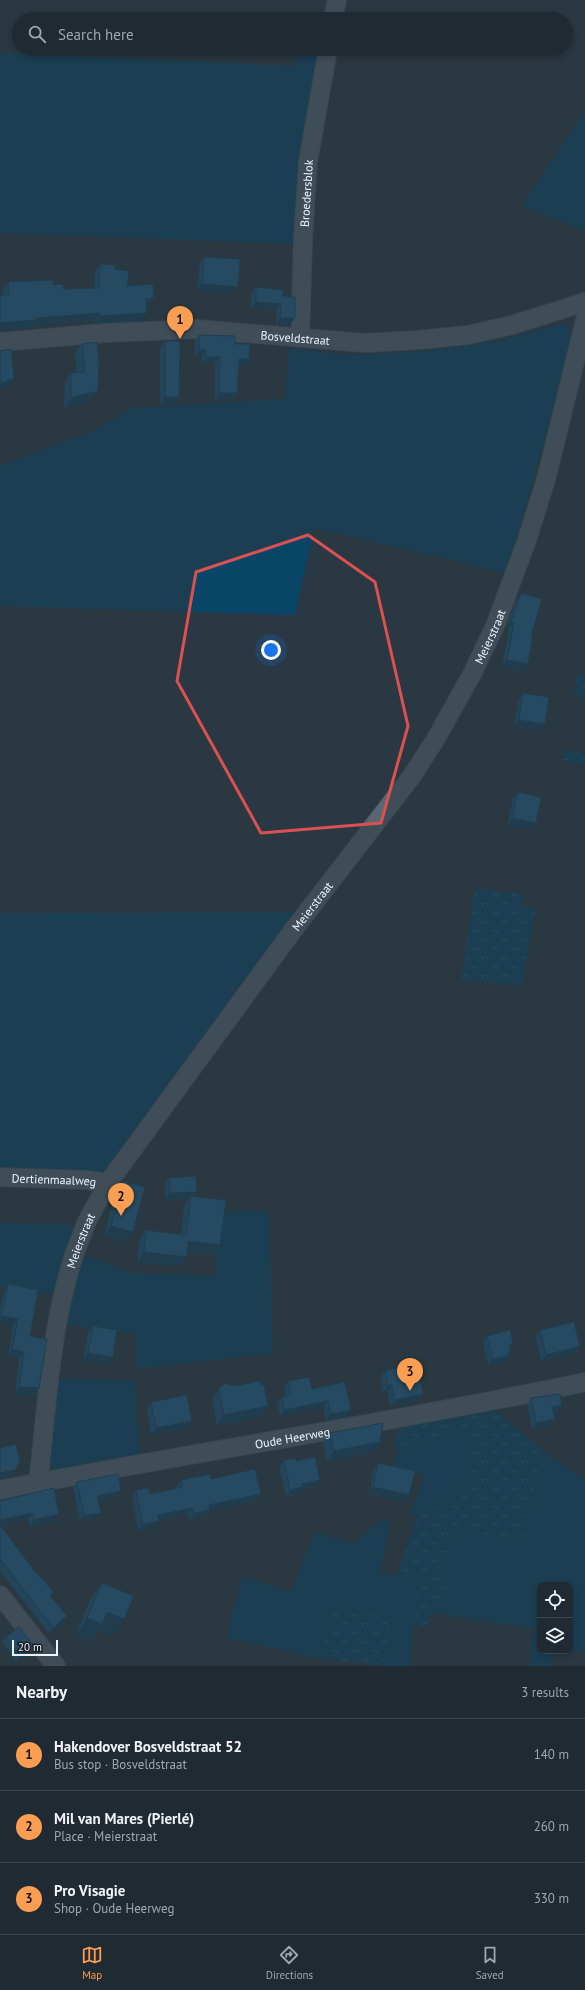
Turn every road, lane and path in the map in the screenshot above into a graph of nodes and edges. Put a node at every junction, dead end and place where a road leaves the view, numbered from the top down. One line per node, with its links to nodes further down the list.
1 (337, 0): 2 (street)
2 (334, 12)
3 (327, 56): 6 (street, Broedersblok)
4 (585, 302): 6 (street, Bosveldstraat)
5 (585, 320): 9 (street, Meierstraat)
6 (300, 338): 7 (street, Bosveldstraat)
7 (0, 342)
8 (0, 1177): 9 (street, Dertienmaalweg)
9 (108, 1183): 11 (street, Meierstraat)
10 (585, 1382): 11 (street, Oude Heerweg)
11 (38, 1483): 12 (street, Oude Heerweg)
12 (0, 1490)
13 (0, 1595): 14 (street)
14 (56, 1666)

